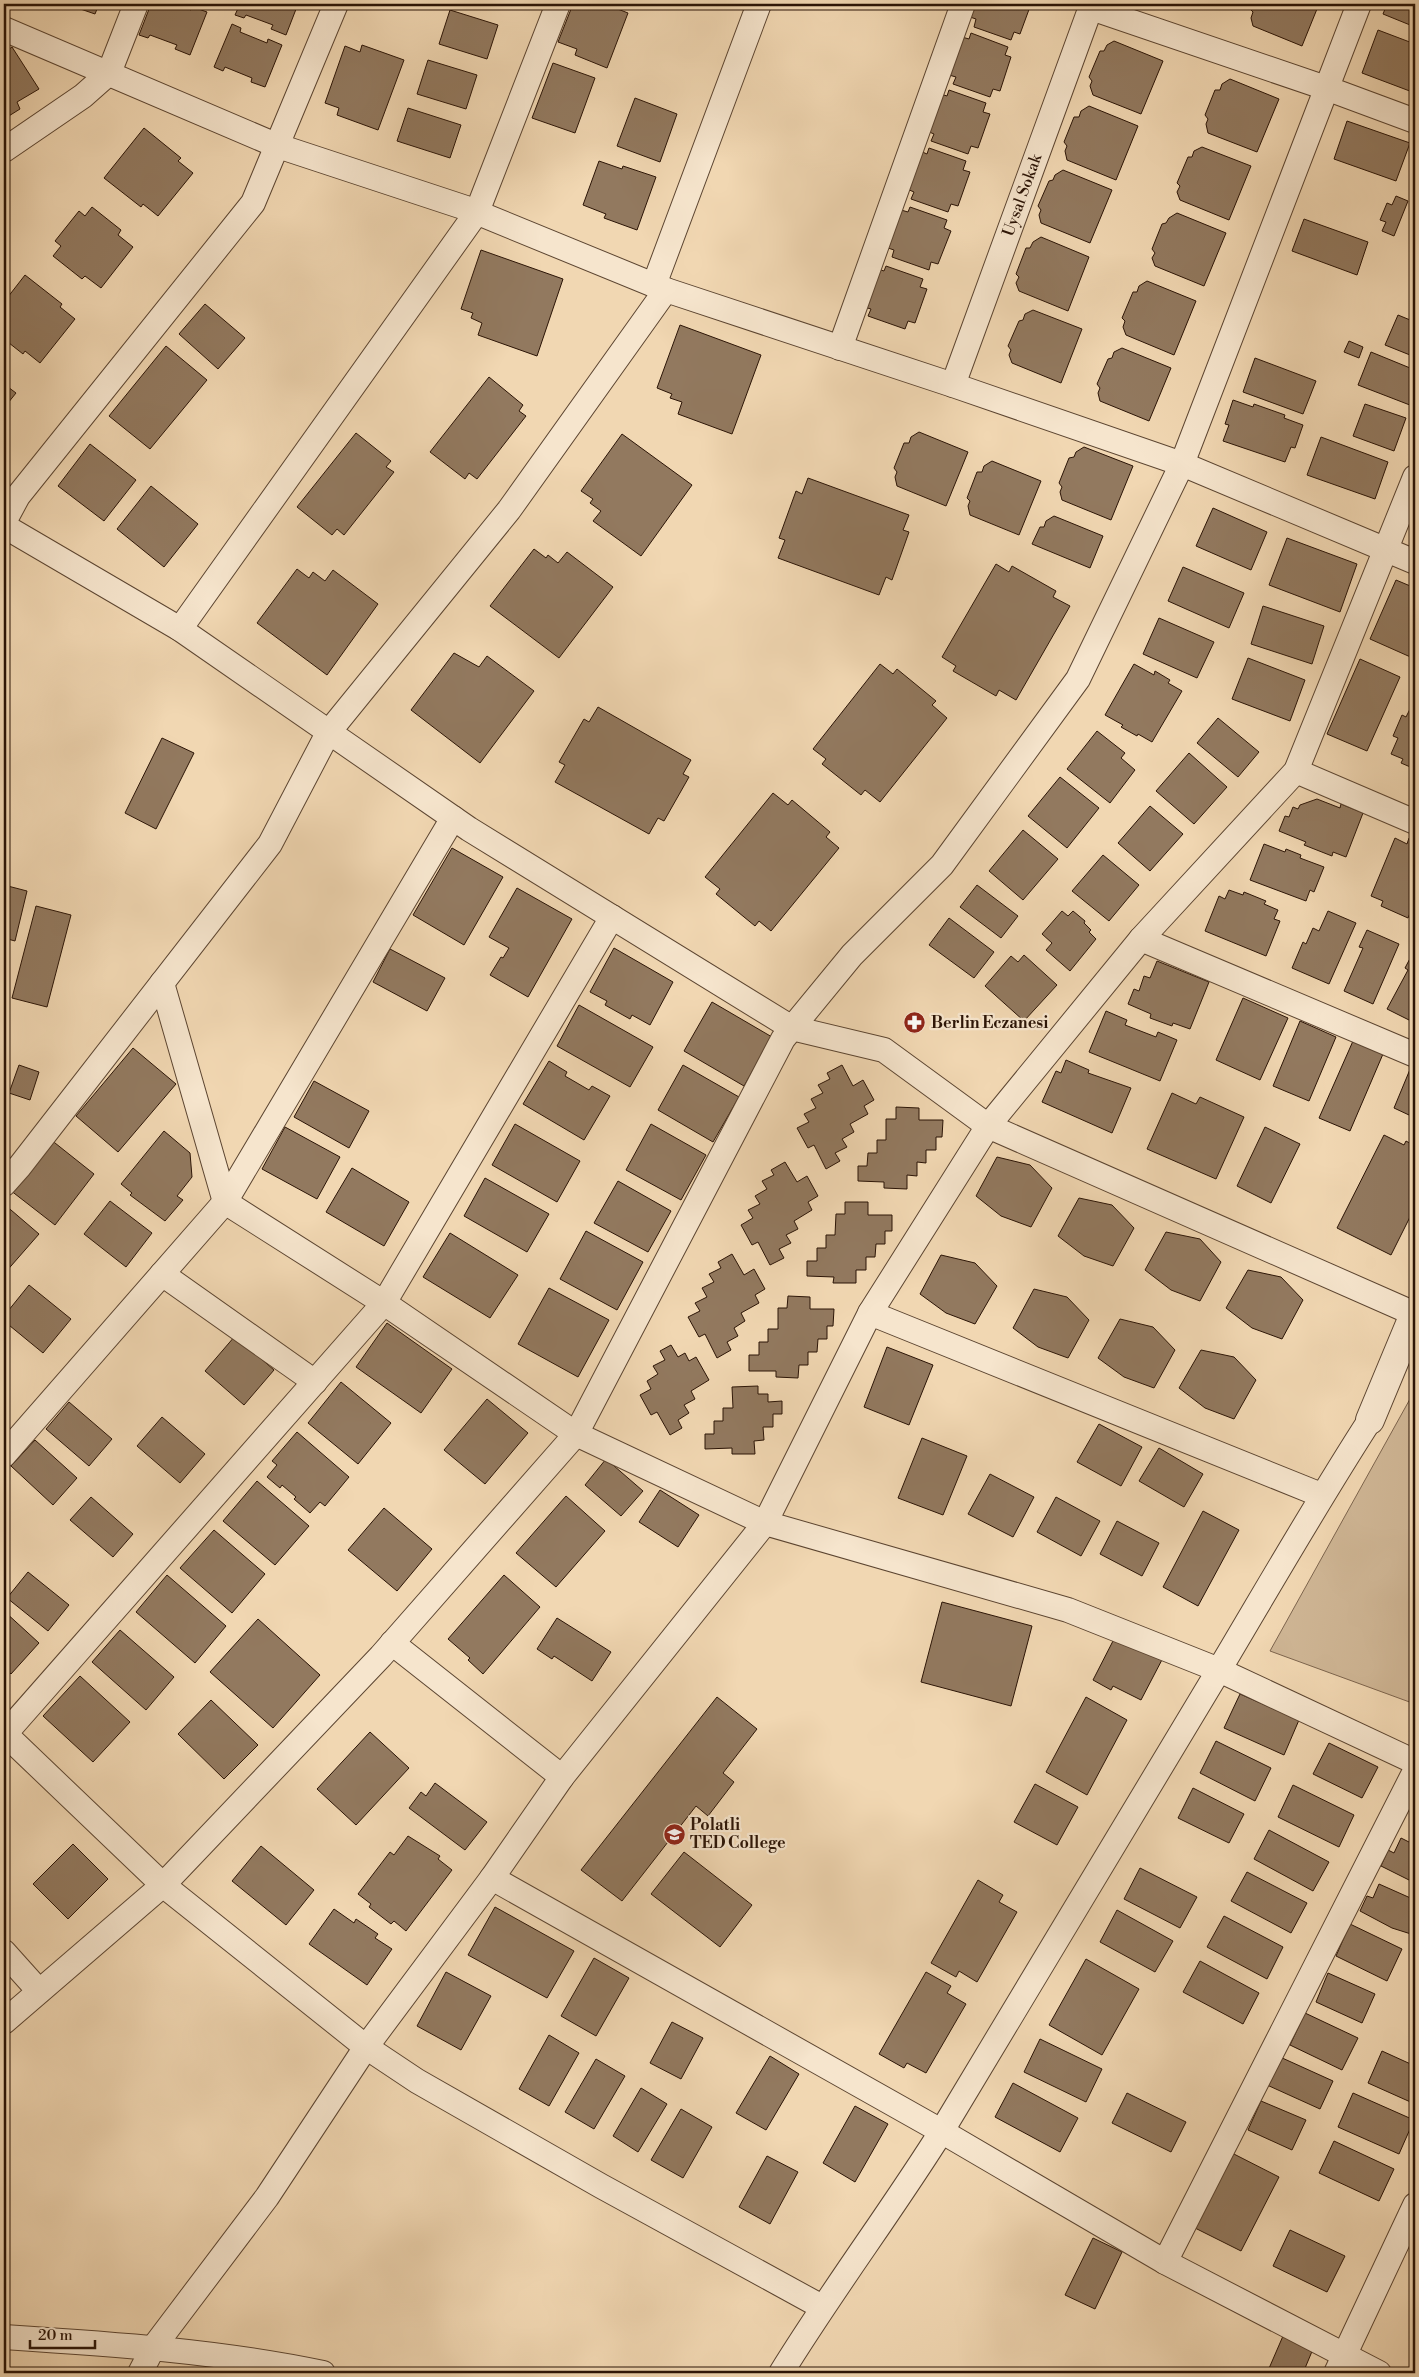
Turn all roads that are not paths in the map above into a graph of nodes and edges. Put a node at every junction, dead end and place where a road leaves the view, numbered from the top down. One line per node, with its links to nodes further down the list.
1 (136, 4): 9 (street)
2 (336, 4): 12 (street)
3 (558, 4): 14 (street)
4 (759, 4): 15 (street)
5 (963, 4): 16 (street)
6 (1359, 4): 10 (street)
7 (1091, 6): 10 (street); 17 (street, Uysal Sokak)
8 (4, 29): 9 (street)
9 (109, 73): 12 (street); 13 (street)
10 (1326, 88): 11 (street); 18 (street)
11 (1415, 121)
12 (278, 146): 14 (street); 20 (street)
13 (4, 150)
14 (477, 212): 15 (street); 24 (street)
15 (660, 287): 16 (street); 25 (street)
16 (840, 348): 17 (street)
17 (953, 385): 18 (street)
18 (1182, 464): 22 (street); 32 (street)
19 (1415, 477): 22 (street)
20 (4, 522)
21 (4, 526): 24 (street)
22 (1386, 549): 23 (street); 26 (street)
23 (1415, 562)
24 (180, 629): 25 (street)
25 (328, 733): 27 (street); 31 (street)
26 (1296, 771): 28 (street); 30 (street)
27 (453, 818): 29 (street); 36 (street)
28 (1415, 822)
29 (612, 917): 32 (street); 38 (street)
30 (1141, 939): 33 (street); 34 (street)
31 (162, 983): 35 (street); 36 (street)
32 (792, 1028): 34 (street); 44 (street)
33 (1415, 1056)
34 (988, 1126): 39 (street); 40 (street)
35 (4, 1184)
36 (224, 1202): 37 (street); 38 (street)
37 (162, 1274): 42 (street); 45 (street)
38 (384, 1303): 42 (street); 44 (street)
39 (1415, 1313): 43 (street)
40 (870, 1314): 46 (street); 47 (street)
41 (1415, 1360): 43 (street)
42 (315, 1382): 50 (street)
43 (1370, 1420): 46 (street)
44 (576, 1434): 47 (street); 48 (street)
45 (4, 1456)
46 (1321, 1495): 49 (street)
47 (765, 1523): 49 (street); 53 (street)
48 (392, 1643): 53 (street); 55 (street)
49 (1219, 1670): 51 (street); 60 (street)
50 (4, 1734): 55 (street)
51 (1415, 1762)
52 (1415, 1770): 62 (street)
53 (562, 1777): 54 (street)
54 (492, 1878): 59 (street); 60 (street)
55 (163, 1885): 57 (street); 59 (street)
56 (4, 1952): 57 (street)
57 (39, 1991): 58 (street)
58 (4, 2022)
59 (366, 2047): 63 (street); 65 (street)
60 (941, 2131): 62 (street); 63 (street)
61 (1415, 2205): 66 (street)
62 (1165, 2262): 66 (street)
63 (822, 2307): 69 (street)
64 (4, 2337): 65 (street)
65 (153, 2348): 67 (street); 68 (street)
66 (1340, 2364): 70 (street)
67 (140, 2373)
68 (323, 2373)
69 (781, 2373)
70 (1379, 2373)

